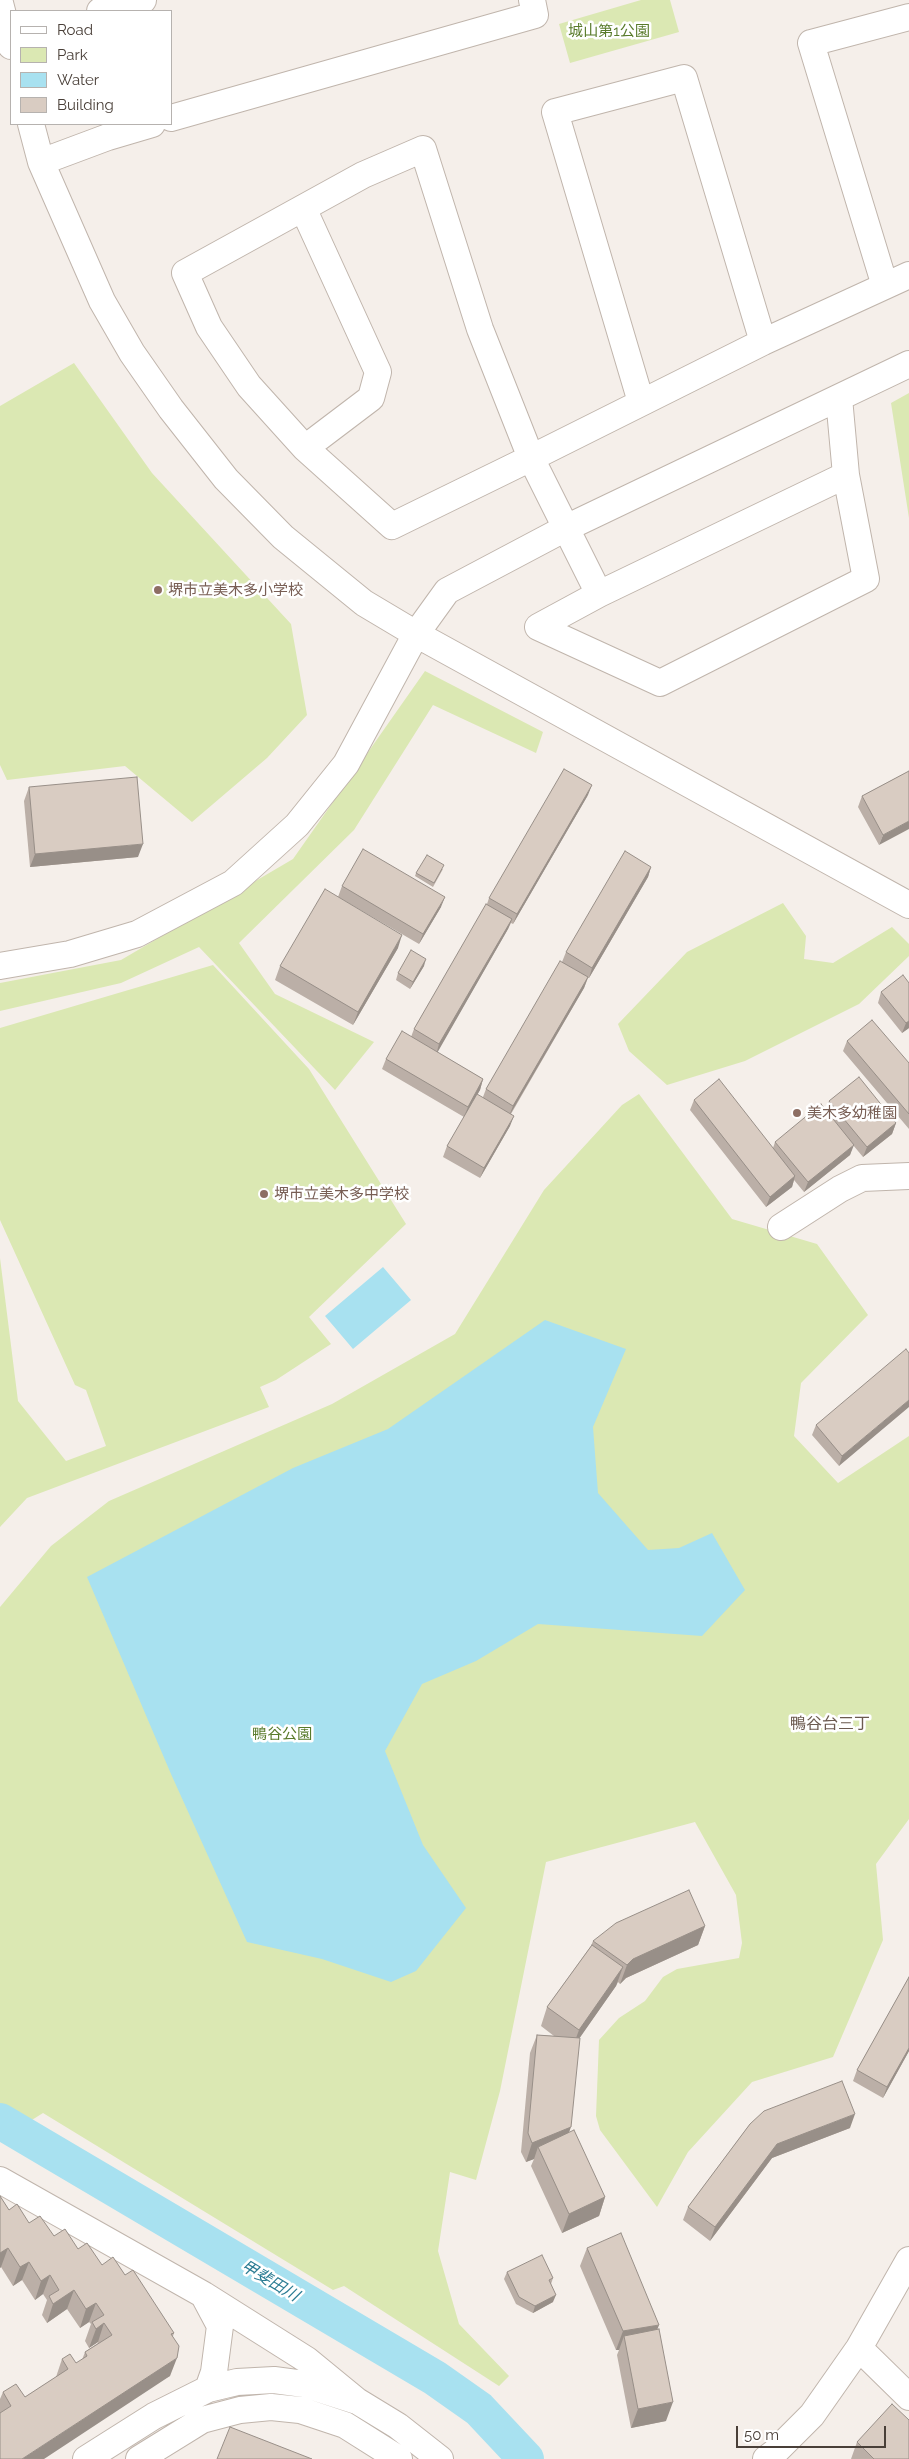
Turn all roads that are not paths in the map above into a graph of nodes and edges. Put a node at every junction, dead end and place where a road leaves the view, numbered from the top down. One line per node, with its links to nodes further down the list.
1 (143, 0): 4 (street)
2 (532, 0): 7 (street)
3 (0, 3): 6 (street)
4 (104, 10)
5 (909, 17): 14 (street)
6 (10, 42)
7 (172, 118)
8 (32, 125): 11 (street)
9 (144, 125): 10 (street)
10 (106, 130): 11 (street)
11 (41, 162): 24 (street)
12 (303, 208): 19 (street); 19 (street); 20 (street)
13 (909, 275): 14 (street)
14 (885, 286): 15 (street)
15 (764, 342): 18 (street); 18 (street)
16 (909, 364): 17 (street)
17 (839, 398): 21 (street); 22 (street)
18 (641, 402): 20 (street)
19 (305, 448): 20 (street)
20 (531, 458): 22 (street)
21 (846, 475): 23 (street); 23 (street)
22 (566, 528): 23 (street); 24 (street)
23 (599, 594)
24 (416, 634): 25 (street); 26 (street)
25 (909, 904)
26 (0, 966)
27 (909, 1176): 28 (street)
28 (781, 1227)
29 (0, 2180): 31 (street)
30 (909, 2260): 32 (street)
31 (204, 2296): 33 (street); 35 (street)
32 (859, 2348): 34 (street); 40 (street)
33 (208, 2389): 35 (street); 36 (street)
34 (909, 2397)
35 (357, 2401): 39 (street)
36 (86, 2459)
37 (139, 2459): 38 (street)
38 (398, 2459)
39 (440, 2459)
40 (766, 2459)

